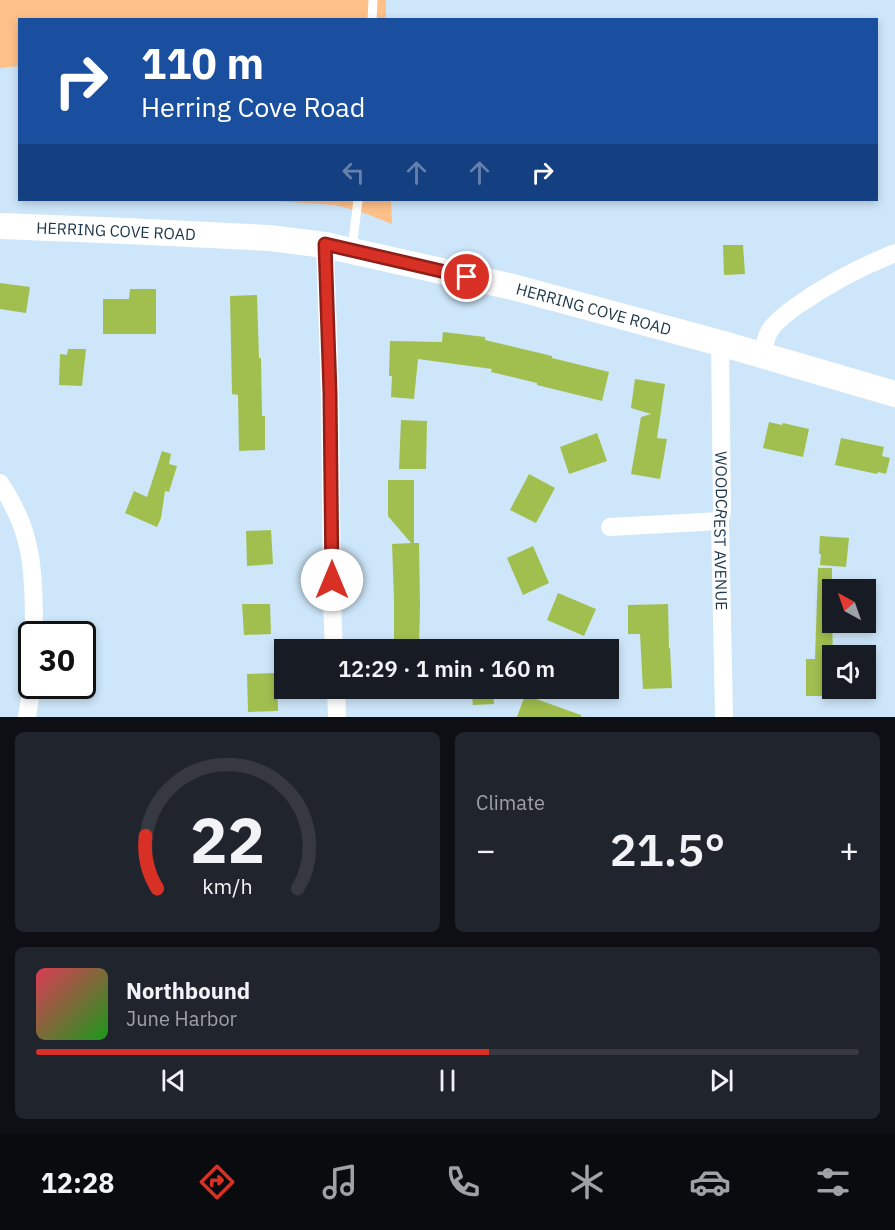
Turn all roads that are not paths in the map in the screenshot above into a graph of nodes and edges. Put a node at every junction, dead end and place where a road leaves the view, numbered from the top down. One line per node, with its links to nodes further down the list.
1 (373, 0): 2 (lane)
2 (372, 18)
3 (358, 201): 6 (lane)
4 (0, 226): 5 (main road, HERRING COVE ROAD)
5 (325, 244): 6 (main road, HERRING COVE ROAD); 15 (street)
6 (352, 250): 8 (main road, HERRING COVE ROAD)
7 (895, 253): 9 (street)
8 (720, 343): 9 (main road, HERRING COVE ROAD); 12 (street, WOODCREST AVENUE)
9 (763, 357): 10 (main road, HERRING COVE ROAD)
10 (895, 394)
11 (0, 483): 14 (street)
12 (720, 521): 13 (street); 20 (street, WOODCREST AVENUE)
13 (610, 527)
14 (34, 621)
15 (334, 639)
16 (30, 699): 18 (street)
17 (336, 699): 19 (street)
18 (27, 717)
19 (337, 717)
20 (724, 717)

